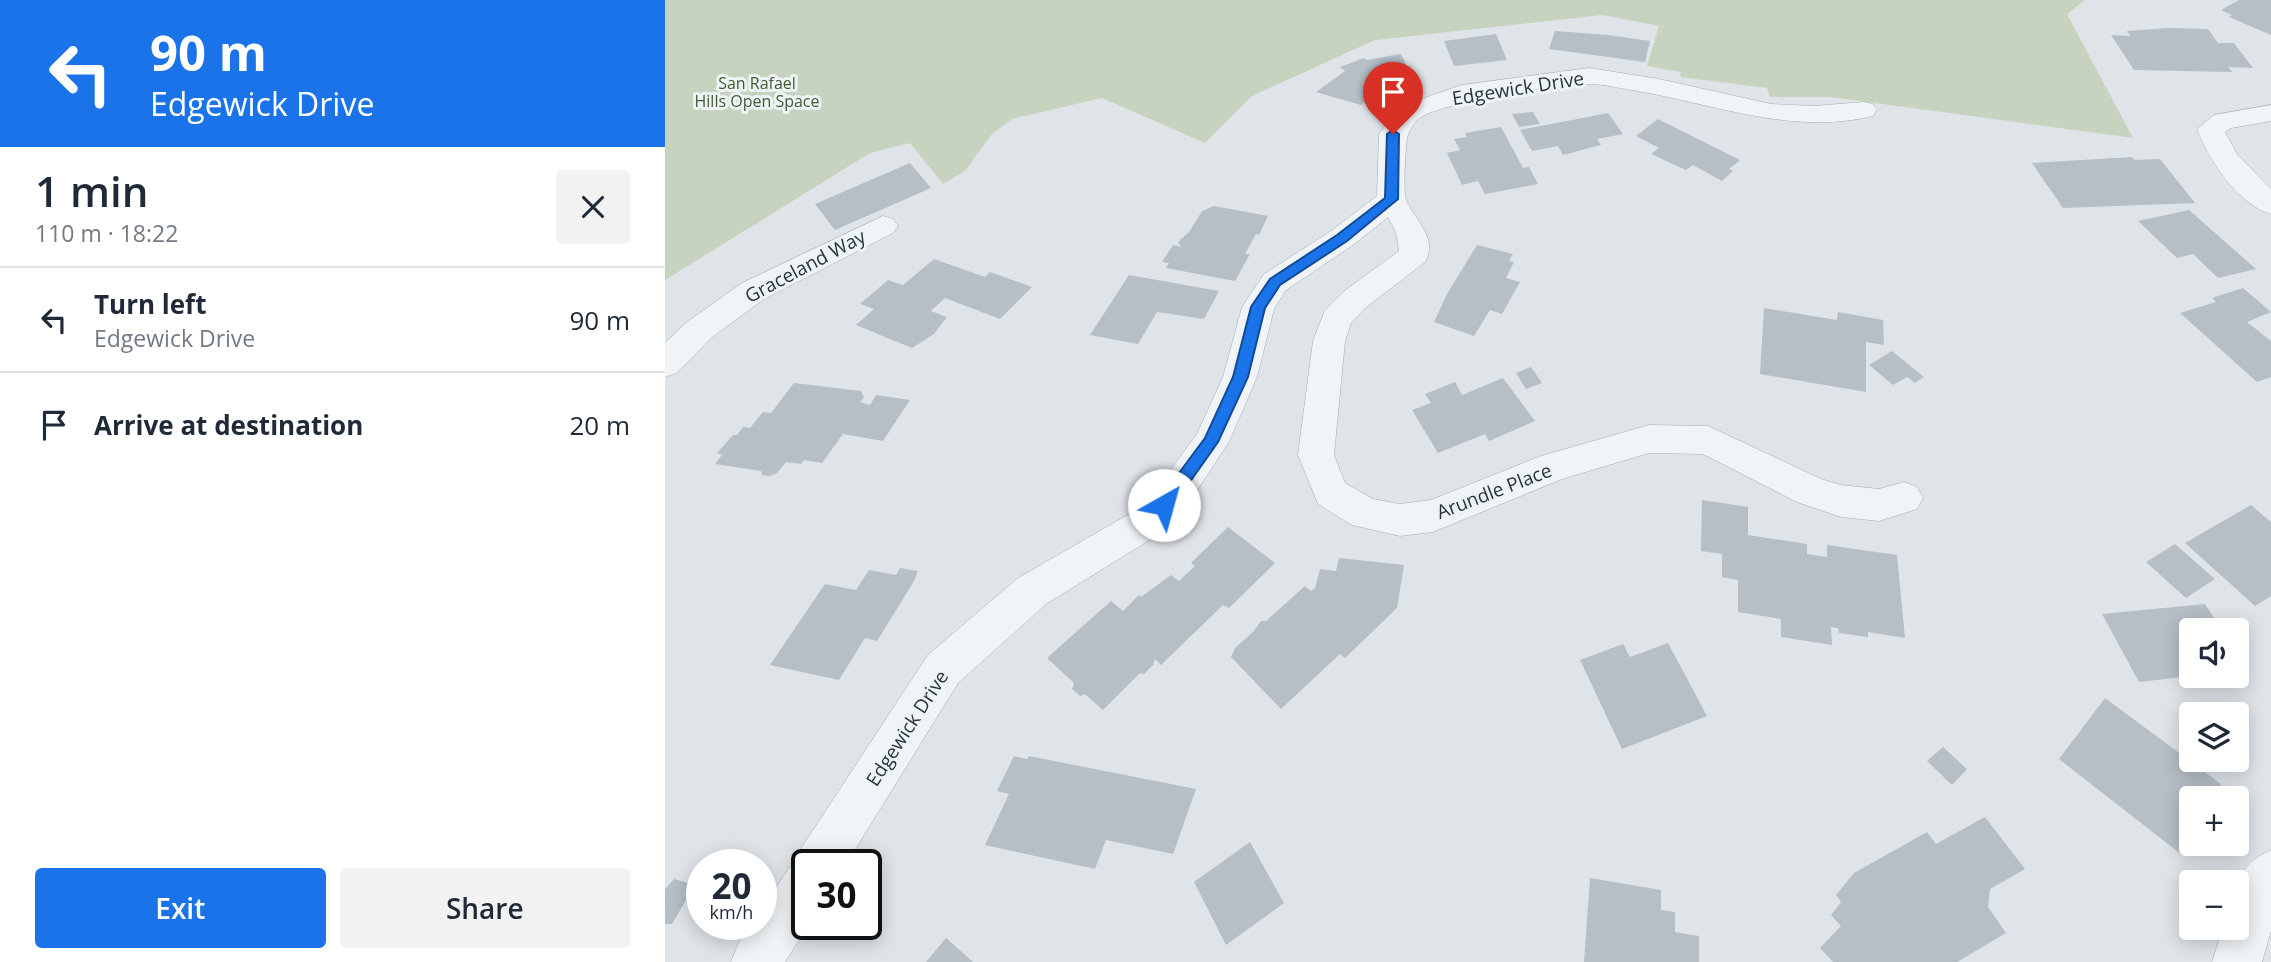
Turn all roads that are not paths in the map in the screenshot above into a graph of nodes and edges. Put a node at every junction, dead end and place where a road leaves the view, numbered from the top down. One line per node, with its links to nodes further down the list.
1 (1864, 110): 3 (street, Edgewick Drive)
2 (2271, 113): 4 (street)
3 (1391, 199): 7 (street, Arundle Place); 8 (street, Edgewick Drive)
4 (2271, 204)
5 (883, 226): 6 (street, Graceland Way)
6 (665, 364)
7 (1904, 498)
8 (829, 849)
9 (2271, 874): 12 (street)
10 (791, 908): 11 (street)
11 (756, 962)
12 (2237, 962)

